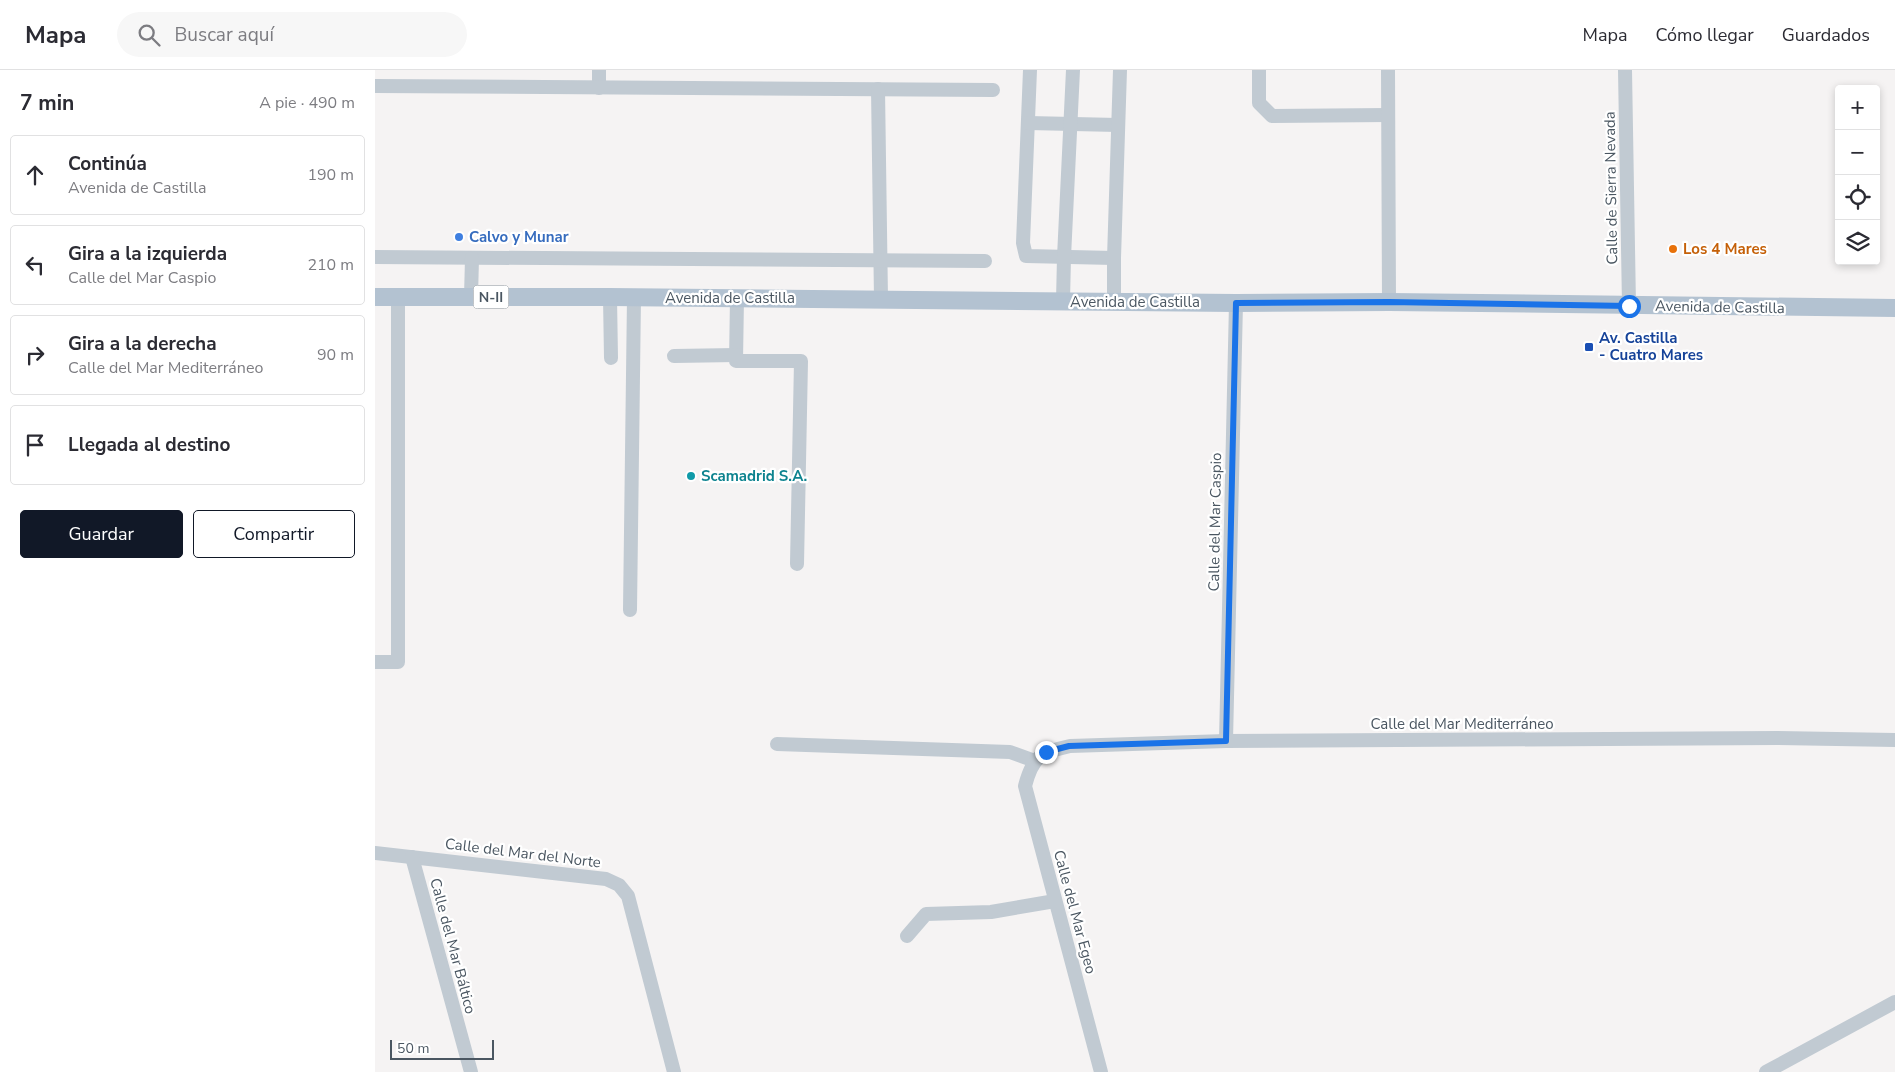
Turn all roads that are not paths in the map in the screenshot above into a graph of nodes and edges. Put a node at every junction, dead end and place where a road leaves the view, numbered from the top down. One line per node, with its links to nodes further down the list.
1 (599, 70): 9 (street)
2 (1030, 70): 13 (street)
3 (1073, 70): 14 (street)
4 (1120, 70): 15 (street)
5 (1259, 70): 12 (street)
6 (1388, 70): 12 (street)
7 (1625, 70): 33 (street, Calle de Sierra Nevada)
8 (375, 86): 9 (street)
9 (599, 88): 10 (street)
10 (878, 89): 11 (street); 20 (street)
11 (993, 90)
12 (1388, 115): 31 (street)
13 (1028, 122): 14 (street); 16 (street)
14 (1071, 124): 15 (street); 16 (street)
15 (1118, 124): 19 (street)
16 (1064, 257): 19 (street); 29 (street)
17 (375, 258): 18 (street)
18 (472, 258): 20 (street); 24 (street)
19 (1113, 258): 30 (street)
20 (882, 260): 21 (street); 28 (street)
21 (985, 261)
22 (375, 297): 23 (main road, Avenida de Castilla / N-II)
23 (398, 297): 24 (main road, Avenida de Castilla / N-II); 40 (street)
24 (471, 297): 25 (main road, Avenida de Castilla / N-II)
25 (610, 297): 26 (main road, Avenida de Castilla / N-II); 37 (street)
26 (634, 297): 27 (main road, Avenida de Castilla / N-II); 39 (street)
27 (737, 298): 28 (main road, Avenida de Castilla / N-II); 35 (street)
28 (881, 299): 29 (main road, Avenida de Castilla / N-II)
29 (1063, 301): 30 (main road, Avenida de Castilla / N-II)
30 (1114, 301): 32 (main road, Avenida de Castilla / N-II)
31 (1389, 302): 32 (main road, Avenida de Castilla / N-II); 33 (main road, Avenida de Castilla / N-II)
32 (1236, 303): 42 (street, Calle del Mar Caspio)
33 (1629, 306): 34 (main road, Avenida de Castilla / N-II)
34 (1895, 308)
35 (736, 355): 36 (street); 38 (street)
36 (674, 356)
37 (611, 358)
38 (797, 564)
39 (630, 610)
40 (375, 662)
41 (1895, 740): 42 (street, Calle del Mar Mediterráneo)
42 (1226, 741): 44 (street, Calle del Mar Mediterráneo)
43 (777, 744): 44 (street)
44 (1035, 761): 47 (street, Calle del Mar Egeo)
45 (375, 852): 46 (street, Calle del Mar del Norte)
46 (412, 857): 50 (street, Calle del Mar Báltico); 51 (street, Calle del Mar del Norte)
47 (1055, 901): 48 (street); 52 (street, Calle del Mar Egeo)
48 (907, 936)
49 (1895, 1002): 53 (street)
50 (471, 1072)
51 (674, 1072)
52 (1101, 1072)
53 (1766, 1072)

